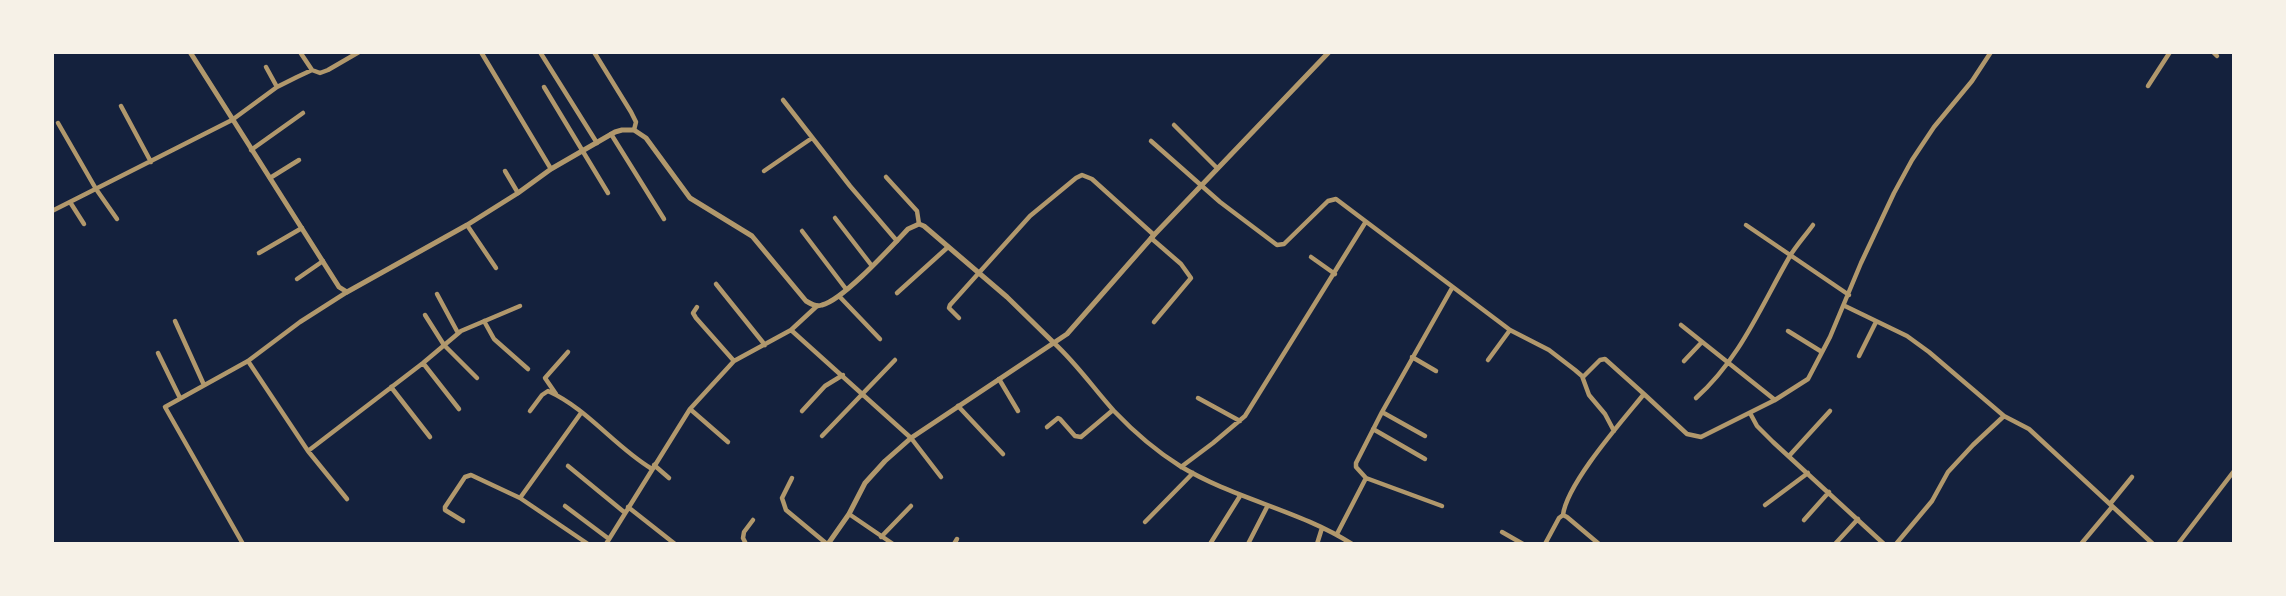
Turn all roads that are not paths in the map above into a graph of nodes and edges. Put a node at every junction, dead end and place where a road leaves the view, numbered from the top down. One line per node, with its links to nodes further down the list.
1 (190, 52): 18 (street)
2 (300, 52): 11 (street)
3 (359, 52): 11 (street)
4 (481, 52): 31 (street)
5 (540, 52): 25 (street)
6 (594, 52): 21 (street)
7 (1329, 52): 30 (street)
8 (1991, 52): 71 (street)
9 (2170, 52): 12 (street)
10 (266, 67): 13 (street)
11 (312, 70): 13 (street)
12 (2148, 86)
13 (277, 87): 18 (street)
14 (544, 87): 27 (street)
15 (783, 100): 23 (street)
16 (121, 106): 29 (street)
17 (303, 113): 26 (street)
18 (232, 120): 26 (street); 29 (street)
19 (58, 123): 37 (street)
20 (1174, 125): 30 (street)
21 (634, 130): 22 (street); 74 (street)
22 (611, 134): 25 (street); 44 (street)
23 (812, 138): 33 (street); 54 (street)
24 (1151, 141): 36 (street)
25 (597, 143): 27 (street)
26 (251, 150): 35 (street)
27 (582, 151): 31 (street); 38 (street)
28 (299, 160): 35 (street)
29 (151, 162): 37 (street)
30 (1217, 168): 36 (street)
31 (551, 169): 39 (street)
32 (505, 171): 39 (street)
33 (764, 171)
34 (886, 177): 47 (street)
35 (269, 179): 51 (street)
36 (1201, 186): 45 (street); 53 (street)
37 (96, 189): 40 (street); 43 (street)
38 (608, 192)
39 (518, 194): 48 (street)
40 (70, 202): 41 (street); 46 (street)
41 (52, 211)
42 (835, 218): 60 (street)
43 (117, 219)
44 (664, 219)
45 (1366, 223): 63 (street); 66 (street)
46 (84, 224)
47 (919, 224): 54 (street); 55 (street)
48 (467, 225): 61 (street); 68 (street)
49 (1746, 225): 57 (street)
50 (1813, 225): 57 (street)
51 (302, 228): 56 (street); 59 (street)
52 (802, 231): 67 (street)
53 (1153, 236): 62 (street); 81 (street); 89 (street)
54 (897, 241): 60 (street)
55 (948, 247): 62 (street); 69 (street)
56 (260, 253)
57 (1791, 254): 71 (street); 104 (street)
58 (1311, 257): 63 (street)
59 (323, 261): 64 (street); 68 (street)
60 (872, 266): 67 (street)
61 (496, 268)
62 (978, 273): 78 (street); 89 (street)
63 (1335, 274): 132 (street)
64 (297, 279)
65 (716, 284): 92 (street)
66 (1452, 288): 85 (street); 97 (street)
67 (846, 289): 72 (street)
68 (347, 292): 100 (street)
69 (897, 293)
70 (437, 294): 87 (street)
71 (1849, 295): 75 (street)
72 (839, 296): 74 (street); 88 (street)
73 (520, 306): 80 (street)
74 (817, 306): 84 (street)
75 (1845, 306): 82 (street); 94 (street)
76 (697, 307): 101 (street)
77 (425, 315): 91 (street)
78 (959, 318)
79 (174, 321): 111 (street)
80 (484, 321): 87 (street); 105 (street)
81 (1154, 322)
82 (1876, 322): 96 (street); 131 (street)
83 (1681, 325): 90 (street)
84 (791, 330): 92 (street); 107 (street)
85 (1510, 330): 99 (street); 108 (street)
86 (1788, 331): 94 (street)
87 (458, 333): 91 (street)
88 (880, 339)
89 (1054, 343): 110 (street); 123 (street)
90 (1702, 343): 102 (street); 104 (street)
91 (444, 345): 103 (street); 109 (street)
92 (765, 345): 101 (street)
93 (568, 352): 115 (street)
94 (1822, 352): 119 (street)
95 (158, 353): 116 (street)
96 (1859, 356)
97 (1412, 357): 106 (street); 128 (street)
98 (895, 360): 113 (street)
99 (1488, 360)
100 (248, 361): 111 (street); 141 (street)
101 (734, 361): 122 (street)
102 (1684, 361)
103 (424, 363): 112 (street); 121 (street)
104 (1729, 363): 118 (street); 119 (street)
105 (528, 369)
106 (1436, 371)
107 (843, 375): 113 (street); 125 (street)
108 (1583, 377): 114 (street); 135 (street)
109 (477, 379)
110 (999, 379): 120 (street); 126 (street)
111 (204, 385): 116 (street)
112 (391, 387): 138 (street); 141 (street)
113 (863, 393): 136 (street); 139 (street)
114 (1644, 394): 130 (street); 135 (street)
115 (558, 396): 124 (street); 129 (street)
116 (180, 398): 180 (street)
117 (1198, 398): 132 (street)
118 (1696, 398)
119 (1775, 400): 130 (street)
120 (958, 406): 139 (street); 142 (street)
121 (459, 409)
122 (690, 409): 140 (street); 146 (street)
123 (1113, 410): 133 (street); 147 (street)
124 (530, 411)
125 (802, 411)
126 (1018, 411)
127 (1830, 411): 143 (street)
128 (1382, 412): 134 (street); 137 (street)
129 (581, 413): 146 (street); 158 (street)
130 (1750, 413): 143 (street)
131 (2004, 416): 165 (street); 194 (street)
132 (1240, 421): 147 (street)
133 (1047, 427)
134 (1373, 429): 144 (street); 155 (street)
135 (1614, 431): 168 (street)
136 (822, 436)
137 (1425, 436)
138 (430, 437)
139 (911, 438): 151 (street); 167 (street)
140 (728, 442)
141 (308, 451): 159 (street)
142 (1003, 454)
143 (1789, 456): 150 (street)
144 (1425, 459)
145 (568, 466): 166 (street)
146 (653, 467): 153 (street); 166 (street)
147 (1181, 467): 149 (street)
148 (2234, 471): 197 (street)
149 (1193, 473): 157 (street); 173 (street)
150 (1808, 473): 156 (street); 160 (street)
151 (941, 477)
152 (2132, 477): 165 (street)
153 (669, 478)
154 (792, 478): 184 (street)
155 (1366, 478): 164 (street); 176 (street)
156 (1829, 492): 169 (street); 171 (street)
157 (1240, 496): 163 (street); 186 (street)
158 (520, 498): 172 (street); 181 (street)
159 (347, 499)
160 (1765, 505)
161 (565, 506): 178 (street)
162 (911, 506): 177 (street)
163 (1267, 506): 174 (street); 187 (street)
164 (1442, 506)
165 (2111, 506): 195 (street); 196 (street)
166 (626, 509): 178 (street); 182 (street)
167 (849, 514): 177 (street); 184 (street)
168 (1563, 515): 179 (street); 191 (street)
169 (1858, 519): 192 (street); 193 (street)
170 (753, 520): 183 (street)
171 (1804, 520)
172 (463, 521)
173 (1145, 523)
174 (1322, 528): 176 (street); 188 (street)
175 (1502, 532): 190 (street)
176 (1337, 535): 189 (street)
177 (881, 537): 185 (street)
178 (608, 541)
179 (1598, 543)
180 (243, 544)
181 (588, 544)
182 (675, 544)
183 (746, 544)
184 (827, 544)
185 (893, 544)
186 (1210, 544)
187 (1248, 544)
188 (1317, 544)
189 (1352, 544)
190 (1523, 544)
191 (1545, 544)
192 (1835, 544)
193 (1884, 544)
194 (1896, 544)
195 (2081, 544)
196 (2153, 544)
197 (2178, 544)

